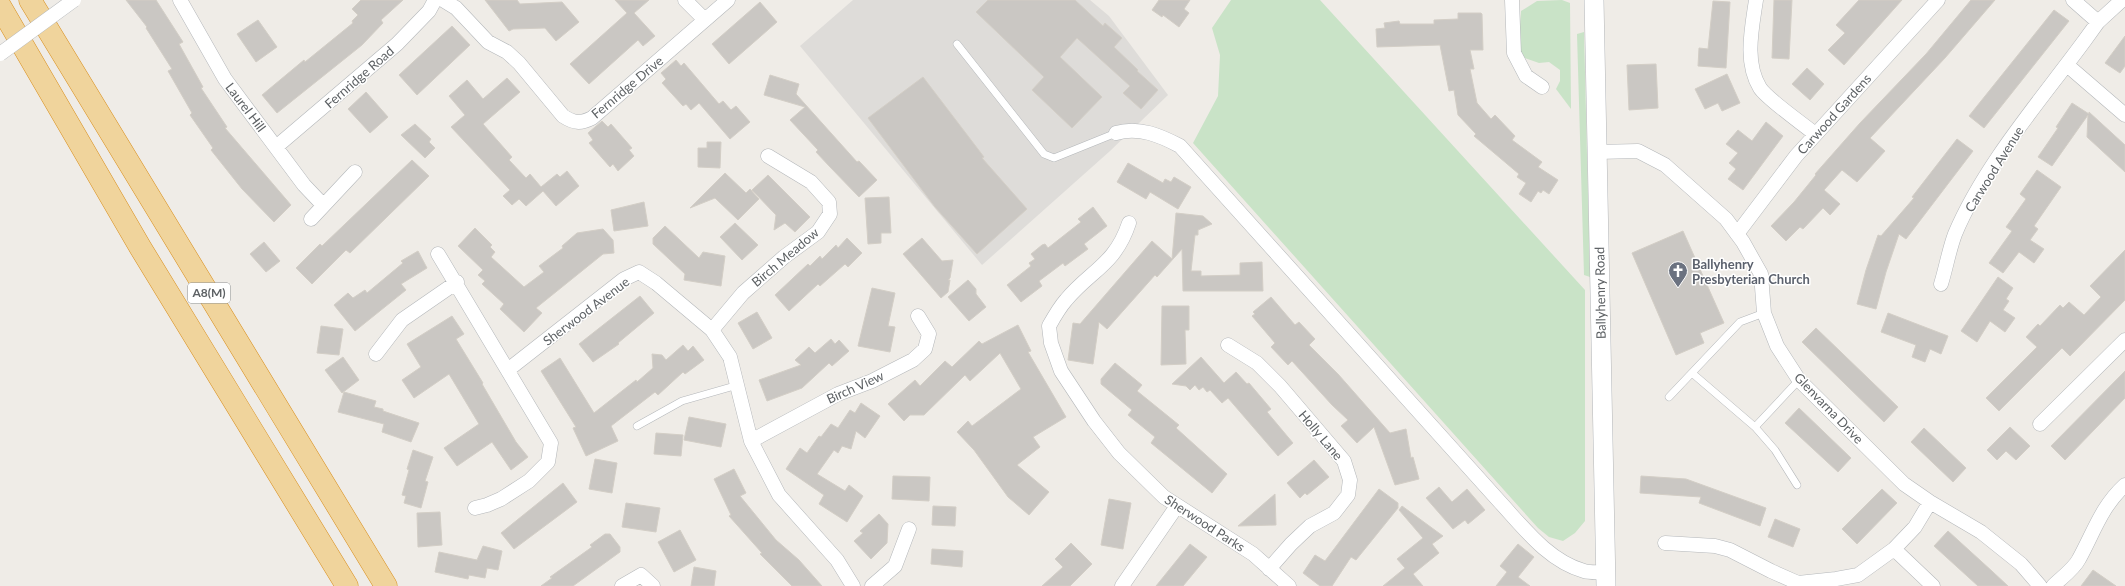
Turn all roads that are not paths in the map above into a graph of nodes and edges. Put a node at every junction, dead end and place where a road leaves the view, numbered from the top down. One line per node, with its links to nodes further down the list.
1 (30, 0): 62 (highway, A8(M))
2 (74, 0): 18 (street, bridge)
3 (180, 0): 24 (street, Laurel Hill)
4 (435, 0): 24 (street, Fernridge Road)
5 (443, 0): 15 (street, Fernridge Drive)
6 (685, 0): 15 (street)
7 (728, 0): 15 (street, Fernridge Drive)
8 (1512, 0): 20 (street)
9 (1594, 0): 25 (main road, Ballyhenry Road)
10 (1756, 0): 23 (street)
11 (1938, 0): 23 (street, Carwood Gardens)
12 (2073, 0): 16 (street)
13 (2122, 0): 16 (street, Carwood Avenue)
14 (0, 6): 61 (highway, A8(M))
15 (705, 20)
16 (2098, 22): 19 (street, Carwood Avenue)
17 (957, 44): 22 (lane)
18 (0, 54)
19 (2066, 65): 21 (street); 34 (street, Carwood Avenue)
20 (1542, 87)
21 (2125, 114)
22 (1116, 133): 59 (street)
23 (1815, 134): 31 (street, Carwood Gardens)
24 (276, 147): 28 (street, Laurel Hill)
25 (1598, 152): 31 (street, Glenvarna Drive); 59 (main road, Ballyhenry Road)
26 (768, 156): 37 (street, Birch Meadow)
27 (355, 172): 28 (street)
28 (323, 206): 29 (street)
29 (311, 219)
30 (1129, 222): 53 (street, Sherwood Parks)
31 (1736, 234): 35 (street, Glenvarna Drive)
32 (438, 254): 33 (street)
33 (456, 282): 40 (street); 41 (street)
34 (1942, 284)
35 (1764, 313): 42 (lane); 43 (street, Glenvarna Drive)
36 (918, 316): 49 (street, Birch View)
37 (712, 330): 41 (street, Sherwood Avenue); 44 (street, Sherwood Avenue)
38 (2125, 340): 46 (street)
39 (1228, 345): 58 (street, Holly Lane)
40 (376, 354)
41 (509, 370): 54 (street)
42 (1692, 373): 45 (lane); 48 (lane)
43 (1799, 380): 48 (lane); 52 (street, Glenvarna Drive)
44 (738, 385): 47 (lane); 49 (street, Sherwood Avenue)
45 (1669, 397)
46 (2040, 424)
47 (637, 426)
48 (1755, 427): 50 (lane)
49 (751, 441): 65 (street, Sherwood Avenue)
50 (1797, 485)
51 (2125, 486): 71 (street)
52 (1930, 502): 57 (street); 70 (street, Glenvarna Drive)
53 (1176, 506): 58 (street, Sherwood Parks); 67 (street)
54 (475, 508)
55 (910, 529): 66 (street)
56 (1665, 543): 60 (street)
57 (1894, 549): 60 (street); 69 (street)
58 (1270, 569): 68 (street, Sherwood Parks)
59 (1606, 579)
60 (1798, 584)
61 (347, 586)
62 (386, 586)
63 (622, 586): 64 (street)
64 (653, 586)
65 (854, 586)
66 (872, 586)
67 (1122, 586)
68 (1289, 586)
69 (1933, 586)
70 (2040, 586)
71 (2053, 586)

